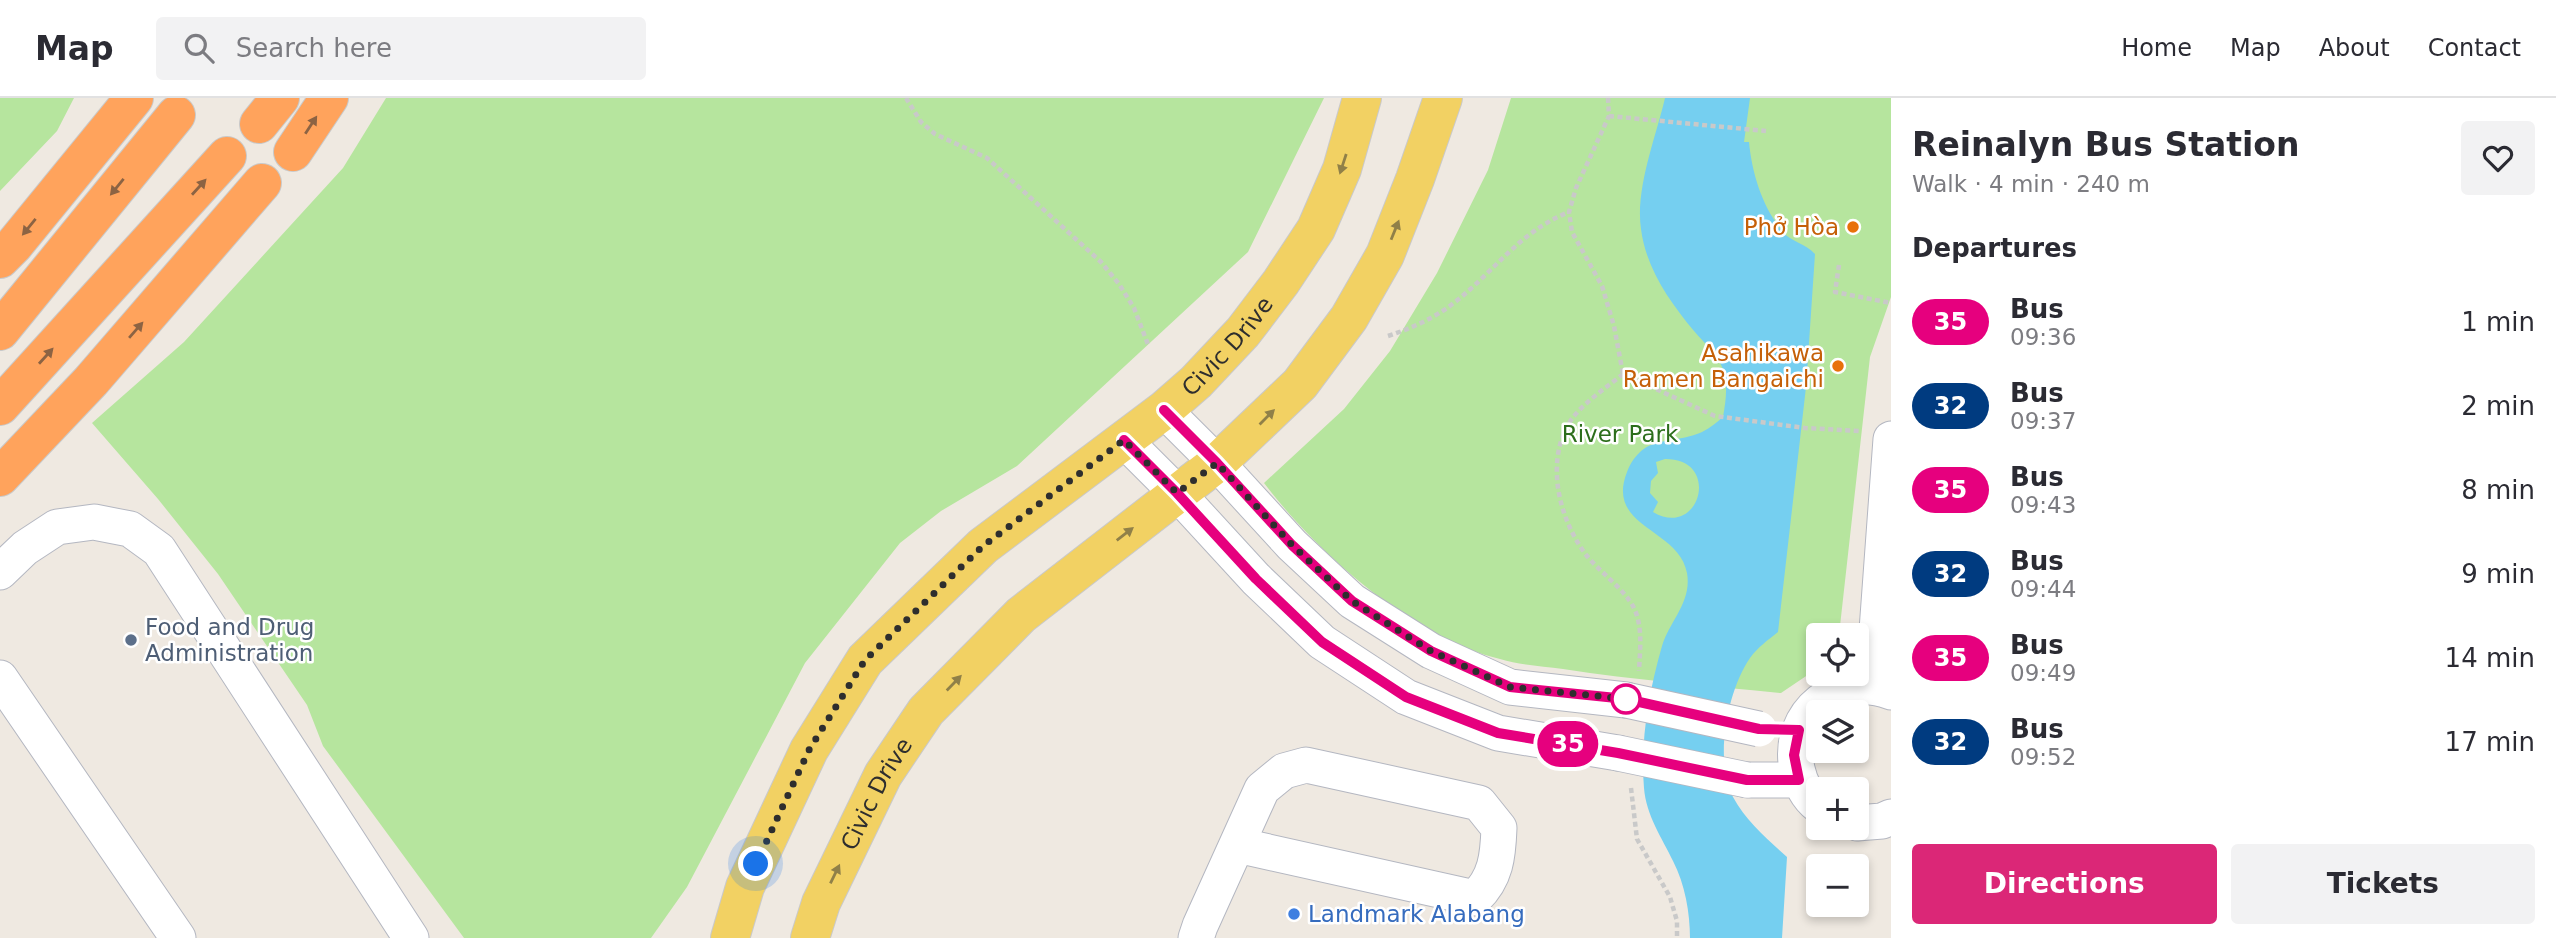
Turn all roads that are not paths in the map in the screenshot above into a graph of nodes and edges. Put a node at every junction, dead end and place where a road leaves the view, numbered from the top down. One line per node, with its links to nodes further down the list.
1 (134, 98): 9 (highway, one-way to 9)
2 (329, 98): 6 (highway, one-way to 2)
3 (1362, 98): 12 (main road, Civic Drive, one-way to 12)
4 (1443, 98): 15 (main road, Civic Drive, one-way to 4)
5 (176, 115): 10 (highway, one-way to 10)
6 (293, 152)
7 (227, 156): 11 (highway, one-way to 7)
8 (262, 183): 16 (highway, one-way to 8)
9 (0, 259)
10 (0, 331)
11 (0, 406)
12 (1164, 410): 14 (main road, Civic Drive); 15 (lane)
13 (1882, 435): 18 (lane)
14 (1124, 440): 17 (lane); 30 (main road, Civic Drive)
15 (1217, 463): 17 (main road, Civic Drive); 22 (lane, bridge)
16 (0, 477)
17 (1177, 493): 24 (lane, bridge); 31 (main road, Civic Drive, one-way to 17)
18 (1889, 512): 21 (lane)
19 (0, 572): 29 (lane)
20 (0, 678): 28 (lane)
21 (1882, 689): 22 (lane)
22 (1799, 730): 23 (lane)
23 (1806, 785)
24 (1806, 791)
25 (1891, 817): 26 (lane)
26 (1869, 822)
27 (1237, 845): 27 (lane); 32 (lane)
28 (178, 938)
29 (411, 938)
30 (730, 938)
31 (810, 938)
32 (1196, 938)

